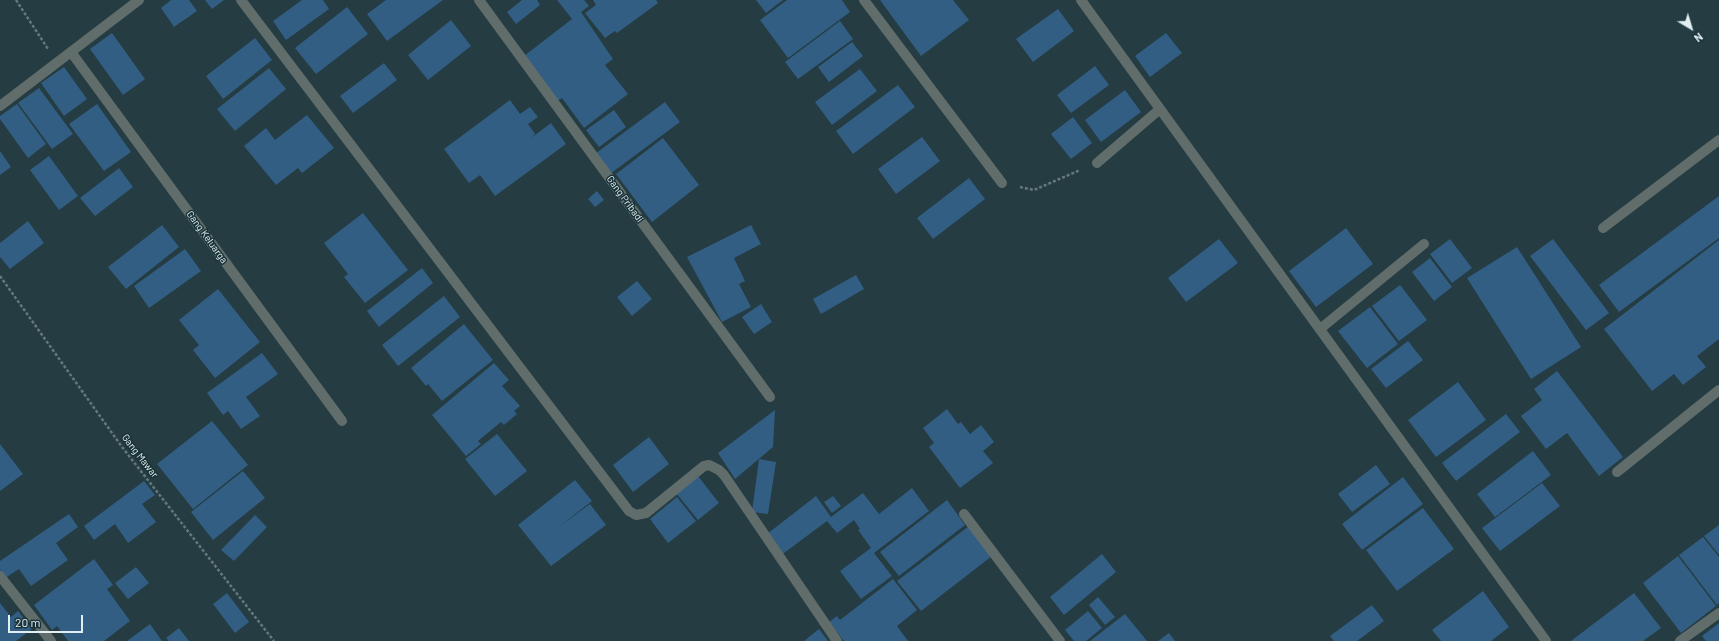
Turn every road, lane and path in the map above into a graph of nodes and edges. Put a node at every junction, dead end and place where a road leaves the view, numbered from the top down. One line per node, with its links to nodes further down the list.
1 (16, 0): 8 (path)
2 (139, 0): 7 (street)
3 (241, 0): 27 (street)
4 (479, 0): 19 (street, Gang Pribadi)
5 (864, 0): 13 (street)
6 (1081, 0): 10 (street)
7 (71, 52): 8 (street); 20 (street, Gang Keluarga)
8 (57, 62): 9 (street)
9 (0, 106)
10 (1160, 108): 12 (street); 17 (street)
11 (1719, 140): 14 (street)
12 (1097, 163): 13 (path)
13 (1002, 183)
14 (1603, 228)
15 (1424, 244): 17 (street)
16 (0, 276): 26 (path, Gang Mawar)
17 (1320, 329): 29 (street)
18 (1719, 390): 21 (street)
19 (770, 397)
20 (342, 421)
21 (1617, 472)
22 (964, 514): 28 (street)
23 (0, 576): 25 (street)
24 (1719, 613): 30 (street)
25 (51, 641)
26 (274, 641)
27 (837, 641)
28 (1060, 641)
29 (1546, 641)
30 (1680, 641)

